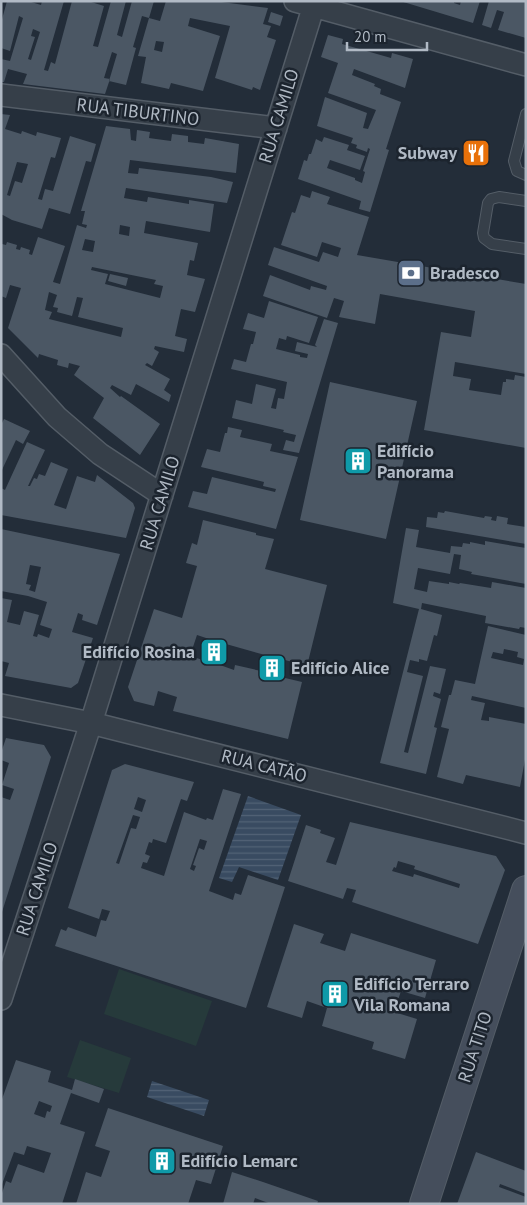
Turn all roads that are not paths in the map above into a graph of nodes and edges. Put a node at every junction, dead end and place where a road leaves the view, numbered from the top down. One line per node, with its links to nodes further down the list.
1 (304, 3): 2 (street); 5 (street, RUA CAMILO)
2 (526, 65)
3 (1, 96): 5 (street, RUA TIBURTINO)
4 (526, 114): 6 (lane)
5 (276, 128): 10 (street, RUA CAMILO)
6 (526, 176)
7 (526, 201): 8 (lane)
8 (526, 249)
9 (1, 355): 10 (street)
10 (162, 495): 12 (street, RUA CAMILO)
11 (1, 705): 12 (street, RUA CATÃO)
12 (91, 722): 13 (street, RUA CATÃO); 15 (street, RUA CAMILO)
13 (526, 833)
14 (526, 890): 16 (main road, RUA TITO)
15 (1, 999)
16 (424, 1204)

